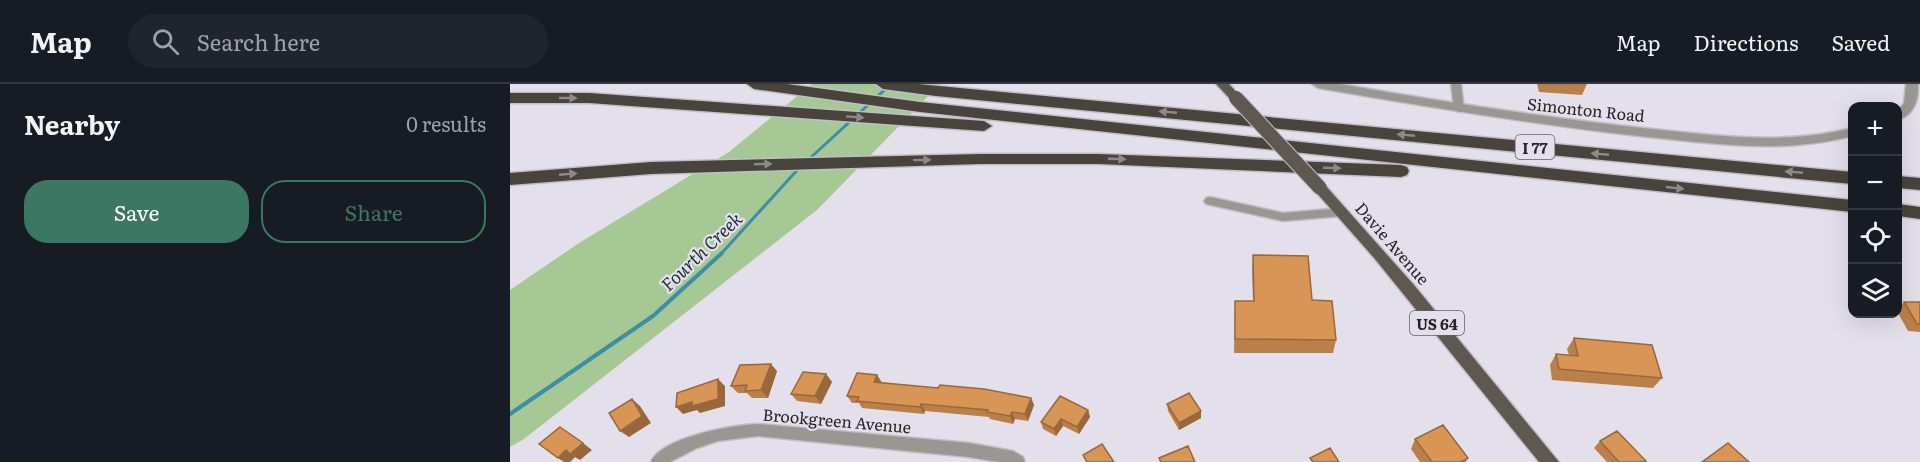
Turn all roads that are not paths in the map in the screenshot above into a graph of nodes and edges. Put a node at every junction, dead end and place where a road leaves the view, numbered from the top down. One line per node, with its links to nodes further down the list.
1 (754, 84): 13 (highway, I 77)
2 (884, 84): 9 (highway, I 77)
3 (969, 84): 9 (highway)
4 (1222, 84): 22 (main road, Davie Avenue / US 64, bridge)
5 (1318, 84): 10 (street, Simonton Road)
6 (1456, 84): 10 (street)
7 (1912, 84): 11 (street)
8 (510, 98): 13 (highway, one-way to 13)
9 (1119, 108): 15 (highway, I 77, one-way to 9)
10 (1459, 109): 12 (street, Simonton Road)
11 (1902, 113)
12 (1848, 133)
13 (1249, 143): 14 (highway, I 77)
14 (1555, 176): 16 (highway, one-way to 14); 20 (highway, I 77, one-way to 20)
15 (1848, 178)
16 (510, 179)
17 (1902, 182): 18 (highway)
18 (1920, 184)
19 (1210, 201): 22 (street)
20 (1848, 206)
21 (1902, 211): 23 (highway)
22 (1342, 212): 26 (main road, Davie Avenue / US 64)
23 (1920, 213)
24 (657, 462): 25 (street, Brookgreen Avenue)
25 (1018, 462)
26 (1550, 462)

